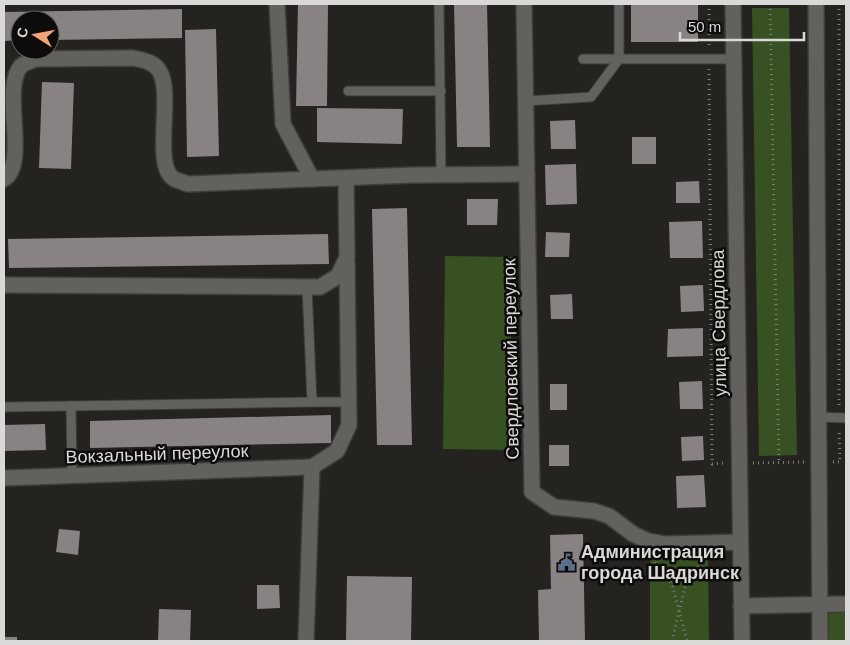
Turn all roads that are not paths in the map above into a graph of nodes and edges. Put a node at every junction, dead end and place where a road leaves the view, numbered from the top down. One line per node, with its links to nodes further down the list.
1 (277, 4): 17 (street)
2 (439, 4): 11 (lane)
3 (524, 4): 12 (street, Свердловский переулок)
4 (619, 4): 8 (lane)
5 (733, 4): 9 (street, улица Свердлова)
6 (816, 4): 25 (street)
7 (583, 58): 8 (lane)
8 (619, 59): 9 (lane); 12 (lane)
9 (734, 59): 30 (street, улица Свердлова)
10 (348, 90): 11 (lane)
11 (441, 91): 14 (lane)
12 (526, 101): 13 (street, Свердловский переулок)
13 (527, 174): 14 (street); 30 (street, Свердловский переулок)
14 (441, 175): 15 (street)
15 (346, 178): 17 (street); 18 (street)
16 (4, 179): 17 (street)
17 (312, 179)
18 (347, 258): 20 (street); 22 (street)
19 (4, 285): 20 (street)
20 (307, 287): 21 (lane)
21 (312, 402): 22 (lane); 23 (lane)
22 (349, 402): 27 (street)
23 (71, 406): 24 (lane); 28 (lane)
24 (4, 407)
25 (818, 417): 26 (lane); 32 (street)
26 (843, 418)
27 (312, 468): 28 (street, Вокзальный переулок); 34 (street)
28 (72, 476): 29 (street, Вокзальный переулок)
29 (4, 478)
30 (740, 542): 33 (street, улица Свердлова)
31 (846, 604): 32 (street)
32 (819, 605): 33 (street); 36 (street)
33 (741, 606): 35 (street, улица Свердлова)
34 (306, 641)
35 (742, 641)
36 (820, 641)

